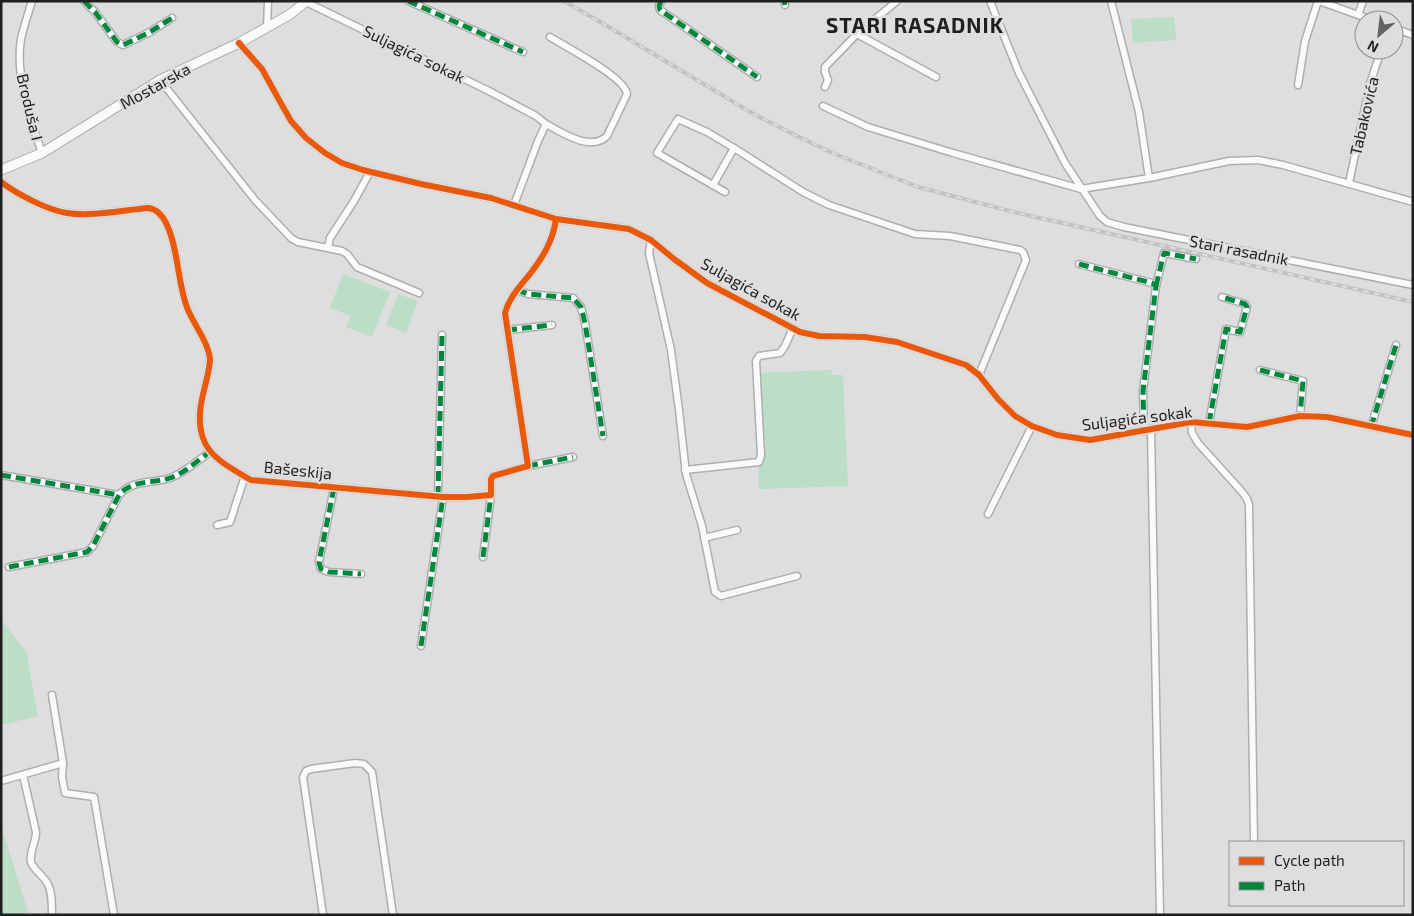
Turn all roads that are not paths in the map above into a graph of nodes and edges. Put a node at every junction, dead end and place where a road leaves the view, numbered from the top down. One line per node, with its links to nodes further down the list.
1 (32, 1): 27 (street, Broduša I)
2 (84, 1): 12 (street)
3 (268, 1): 13 (street)
4 (408, 1): 17 (street)
5 (661, 1): 19 (street)
6 (897, 1): 14 (street)
7 (990, 1): 34 (street, Stari rasadnik)
8 (1111, 1): 30 (street)
9 (1319, 1): 11 (street); 22 (street)
10 (307, 2): 13 (main road, Mostarska); 25 (street, Suljagića sokak)
11 (1354, 14)
12 (172, 18)
13 (267, 28): 16 (main road, Mostarska)
14 (858, 34): 20 (street); 23 (street)
15 (550, 37): 25 (street, Suljagića sokak)
16 (239, 43): 21 (main road, Mostarska); 29 (street, Suljagića sokak)
17 (523, 52)
18 (1377, 60): 32 (street, Tabakovića)
19 (757, 77)
20 (936, 77)
21 (160, 80): 27 (main road, Mostarska); 40 (street)
22 (1298, 85)
23 (825, 87)
24 (823, 106): 34 (street)
25 (546, 124): 37 (street)
26 (734, 148): 33 (street); 33 (street); 54 (street)
27 (42, 154): 28 (main road, Mostarska)
28 (1, 170)
29 (370, 172): 37 (street, Suljagića sokak); 40 (street)
30 (1149, 178): 32 (street); 34 (street)
31 (1, 182): 63 (street)
32 (1349, 183): 36 (street)
33 (713, 185): 35 (street)
34 (1081, 189): 43 (street, Stari rasadnik)
35 (725, 192)
36 (1413, 202)
37 (514, 205): 38 (street, Suljagića sokak)
38 (556, 219): 39 (street, Suljagića sokak); 45 (street)
39 (651, 240): 49 (street, Suljagića sokak); 66 (street)
40 (328, 247): 46 (street)
41 (1196, 259): 44 (street, Suljagića sokak)
42 (1079, 264): 44 (street)
43 (1413, 285)
44 (1156, 286): 60 (street, Suljagića sokak)
45 (517, 290): 50 (street); 62 (street)
46 (419, 293)
47 (1222, 297): 57 (street, Suljagića sokak)
48 (552, 325): 50 (street)
49 (793, 328): 54 (street, Suljagića sokak); 66 (street)
50 (507, 330): 65 (street)
51 (442, 335): 72 (street)
52 (1396, 345): 59 (street)
53 (1260, 370): 55 (street)
54 (979, 375): 58 (street, Suljagića sokak)
55 (1300, 416): 57 (street, Suljagića sokak); 59 (street, Suljagića sokak)
56 (1191, 422): 57 (street, Suljagića sokak); 60 (street, Suljagića sokak); 86 (street)
57 (1209, 423)
58 (1032, 426): 60 (street, Suljagića sokak); 73 (street)
59 (1371, 427): 61 (street, Suljagića sokak)
60 (1147, 430): 91 (street)
61 (1413, 435)
62 (603, 436)
63 (210, 452): 68 (street, Bašeskija); 70 (street)
64 (573, 457): 65 (street)
65 (528, 466): 71 (street)
66 (685, 470): 76 (street)
67 (1, 475): 70 (street)
68 (245, 476): 69 (street, Bašeskija); 74 (street)
69 (334, 488): 72 (street, Bašeskija); 79 (street)
70 (119, 495): 78 (street)
71 (491, 495): 72 (street, Bašeskija); 77 (street)
72 (441, 497): 81 (street)
73 (988, 514)
74 (217, 525)
75 (737, 530): 76 (street)
76 (704, 538): 80 (street)
77 (483, 557)
78 (9, 566)
79 (361, 574)
80 (797, 576)
81 (421, 646)
82 (52, 695): 83 (street)
83 (63, 764): 84 (street); 88 (street)
84 (23, 775): 85 (street); 87 (street)
85 (1, 781)
86 (1254, 841)
87 (52, 915)
88 (114, 915)
89 (323, 915): 90 (street)
90 (393, 915)
91 (1160, 915)

